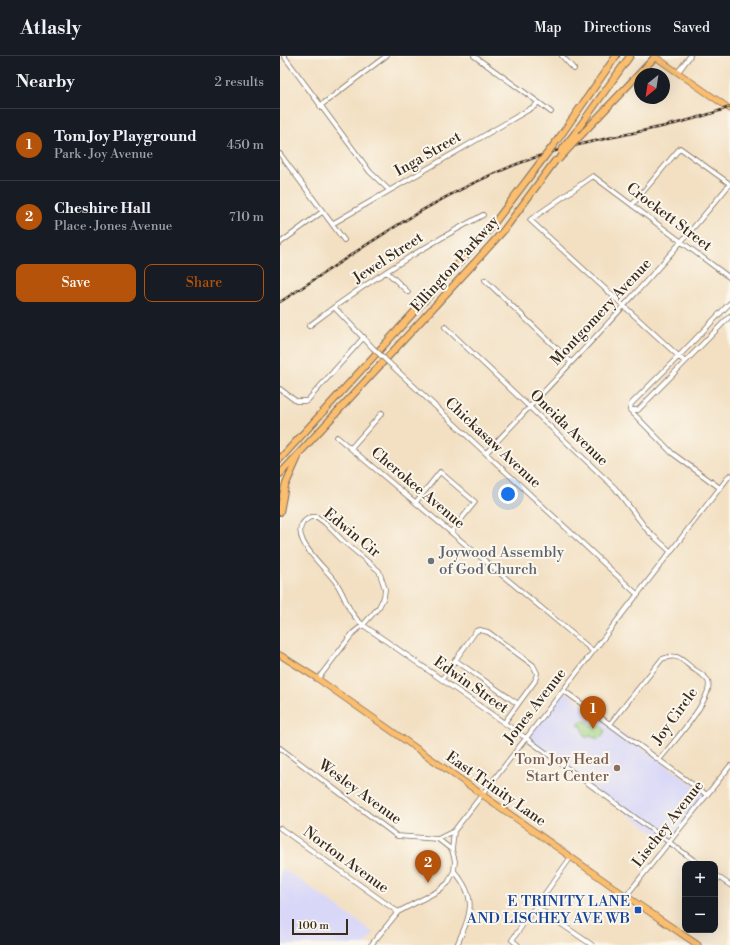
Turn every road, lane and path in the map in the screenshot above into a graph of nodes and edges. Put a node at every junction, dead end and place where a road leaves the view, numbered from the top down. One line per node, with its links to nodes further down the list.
1 (284, 56): 12 (street)
2 (386, 56): 12 (street)
3 (474, 56): 11 (street)
4 (562, 56): 9 (street)
5 (616, 56): 48 (highway, Ellington Parkway, bridge)
6 (630, 56): 16 (highway, bridge)
7 (655, 56): 10 (main road); 16 (highway, bridge)
8 (690, 56): 10 (street)
9 (574, 69)
10 (678, 72): 13 (main road)
11 (536, 104): 14 (street); 18 (street, Inga Street)
12 (320, 106): 18 (street)
13 (730, 109)
14 (551, 112)
15 (280, 154): 20 (street)
16 (556, 160): 46 (highway, Ellington Parkway)
17 (730, 184): 19 (street); 24 (street, Montgomery Avenue)
18 (389, 190): 22 (street, Inga Street)
19 (632, 205): 24 (street, Crockett Street); 31 (street, Crockett Street)
20 (322, 212): 22 (street); 25 (street)
21 (483, 215): 26 (street, Jewel Street)
22 (332, 224): 23 (street)
23 (344, 240)
24 (682, 242): 27 (street, Crockett Street); 31 (street, Montgomery Avenue)
25 (280, 243)
26 (387, 272): 29 (street); 32 (street, Jewel Street)
27 (730, 278)
28 (485, 280): 38 (street)
29 (408, 292)
30 (730, 303): 37 (street)
31 (625, 306): 37 (street); 38 (street, Montgomery Avenue)
32 (334, 307): 34 (street, Jewel Street); 36 (street, Chickasaw Avenue)
33 (730, 316): 39 (street)
34 (309, 326)
35 (445, 327): 41 (street, Oneida Avenue)
36 (364, 337): 40 (street); 47 (street, Chickasaw Avenue, bridge)
37 (680, 356): 39 (street); 42 (street)
38 (571, 362): 41 (street, Montgomery Avenue)
39 (685, 362): 42 (street)
40 (280, 389)
41 (530, 406): 47 (street, Montgomery Avenue); 55 (street, Oneida Avenue)
42 (630, 410): 51 (street)
43 (382, 413): 45 (street)
44 (337, 437): 45 (street, Cherokee Avenue)
45 (351, 448): 52 (street, Cherokee Avenue)
46 (302, 449): 49 (highway, Ellington Parkway); 53 (highway)
47 (486, 453): 56 (street, Chickasaw Avenue)
48 (280, 459)
49 (280, 474)
50 (730, 475): 51 (street, Jones Avenue)
51 (720, 488): 55 (street, Jones Avenue)
52 (416, 502): 54 (street, Cherokee Avenue); 54 (street)
53 (280, 512)
54 (451, 532): 58 (street, Cherokee Avenue)
55 (671, 552): 56 (street, Jones Avenue)
56 (638, 595): 58 (street, Jones Avenue)
57 (363, 625): 57 (street, Edwin Cir); 61 (street); 62 (street, Edwin Street)
58 (593, 651): 63 (street, Jones Avenue)
59 (280, 654): 61 (main road, East Trinity Lane)
60 (455, 660): 62 (street); 64 (street); 64 (street)
61 (318, 679): 71 (main road, East Trinity Lane)
62 (442, 679): 65 (street, Edwin Street)
63 (563, 690): 66 (street); 67 (street, Jones Avenue)
64 (518, 704): 65 (street)
65 (504, 723): 67 (street, Edwin Street)
66 (610, 724): 69 (street); 69 (street, Joy Circle)
67 (525, 739): 71 (street, Jones Avenue); 76 (street, Edwin Street)
68 (280, 748): 75 (street, Wesley Avenue)
69 (658, 760): 72 (street)
70 (730, 766): 72 (street, Lischey Avenue)
71 (482, 794): 74 (street, Jones Avenue); 78 (main road, East Trinity Lane)
72 (706, 794): 76 (street, Lischey Avenue)
73 (280, 828): 85 (street, Norton Avenue)
74 (454, 831): 75 (street); 77 (street)
75 (438, 839): 77 (street)
76 (668, 843): 79 (street, Edwin Street); 83 (street, Lischey Avenue)
77 (452, 850): 80 (street)
78 (571, 857): 83 (main road, East Trinity Lane); 84 (street)
79 (695, 861)
80 (454, 871): 85 (street); 87 (street)
81 (718, 877): 82 (street)
82 (730, 885)
83 (626, 896): 90 (main road, East Trinity Lane)
84 (536, 906): 88 (street); 89 (street)
85 (398, 912): 86 (street)
86 (370, 945)
87 (457, 945)
88 (518, 945)
89 (592, 945)
90 (698, 945)

